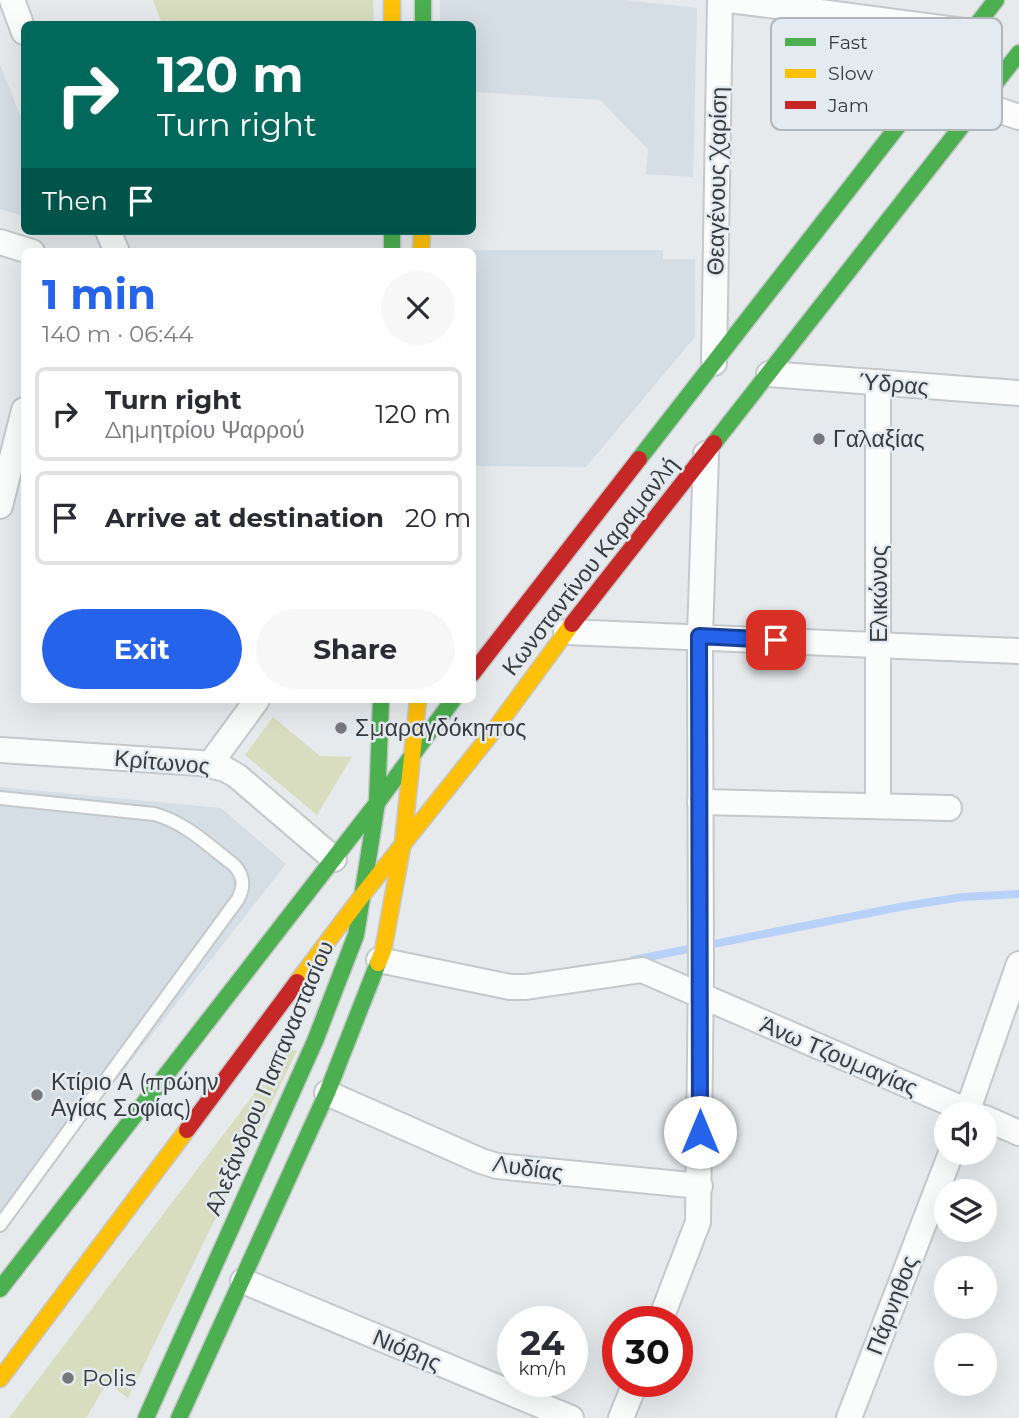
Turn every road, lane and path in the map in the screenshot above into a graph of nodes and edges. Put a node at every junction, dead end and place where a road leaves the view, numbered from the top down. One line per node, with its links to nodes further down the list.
1 (392, 0): 10 (main road)
2 (423, 0): 11 (main road)
3 (720, 0): 20 (street, Θεαγένους Χαρίση)
4 (730, 0): 7 (street)
5 (996, 0): 8 (main road, Κωνσταντίνου Καραμανλή)
6 (20, 2): 9 (street)
7 (866, 18)
8 (982, 18)
9 (23, 21)
10 (392, 21)
11 (423, 21)
12 (1019, 53): 13 (main road, Κωνσταντίνου Καραμανλή)
13 (1002, 75)
14 (1002, 111): 15 (street)
15 (1019, 117)
16 (895, 130): 20 (main road, Κωνσταντίνου Καραμανλή)
17 (959, 130): 21 (main road, Κωνσταντίνου Καραμανλή)
18 (0, 242): 19 (street)
19 (21, 249)
20 (715, 363): 31 (main road, Κωνσταντίνου Καραμανλή)
21 (769, 374): 22 (street, Ύδρας); 25 (main road, Κωνσταντίνου Καραμανλή)
22 (878, 382): 23 (street, Ύδρας); 29 (street, Ελικώνος)
23 (1019, 393)
24 (21, 426): 26 (street)
25 (706, 454): 27 (main road, Κωνσταντίνου Καραμανλή); 28 (street)
26 (7, 502)
27 (566, 632): 28 (street); 44 (main road, Κωνσταντίνου Καραμανλή)
28 (699, 636): 29 (street); 40 (street)
29 (879, 645): 30 (street); 42 (street, Ελικώνος)
30 (1019, 651)
31 (476, 669)
32 (255, 703): 38 (street)
33 (381, 703): 41 (main road, Αλεξάνδρου Παπαναστασίου)
34 (418, 703): 37 (main road)
35 (451, 703): 37 (main road)
36 (0, 750): 38 (street, Κρίτωνος)
37 (414, 750): 41 (main road); 44 (main road)
38 (210, 764): 45 (street, Κρίτωνος)
39 (0, 798): 57 (lane)
40 (700, 802): 42 (street); 49 (street)
41 (377, 803): 45 (main road); 46 (main road, Αλεξάνδρου Παπαναστασίου)
42 (878, 806): 43 (street)
43 (949, 808)
44 (403, 842): 46 (main road, Κωνσταντίνου Καραμανλή); 47 (main road)
45 (334, 859): 59 (main road)
46 (364, 893): 61 (main road, Κωνσταντίνου Καραμανλή); 62 (main road, Αλεξάνδρου Παπαναστασίου)
47 (379, 960): 49 (street, Άνω Τζουμαγίας); 50 (main road)
48 (1019, 964): 52 (street)
49 (701, 984): 51 (street, Άνω Τζουμαγίας); 56 (street)
50 (327, 1093): 56 (street, Λυδίας); 58 (main road)
51 (947, 1102)
52 (978, 1102)
53 (997, 1124): 54 (street, Άνω Τζουμαγίας)
54 (1019, 1133)
55 (946, 1165): 69 (street, Πάρνηθος)
56 (700, 1186): 60 (street)
57 (0, 1225)
58 (243, 1281): 66 (main road); 67 (street, Νιόβης)
59 (0, 1289)
60 (666, 1306)
61 (0, 1379)
62 (156, 1393): 64 (lane); 65 (main road, Αλεξάνδρου Παπαναστασίου)
63 (630, 1397): 68 (street)
64 (135, 1418)
65 (146, 1418)
66 (179, 1418)
67 (570, 1418)
68 (621, 1418)
69 (849, 1418)

